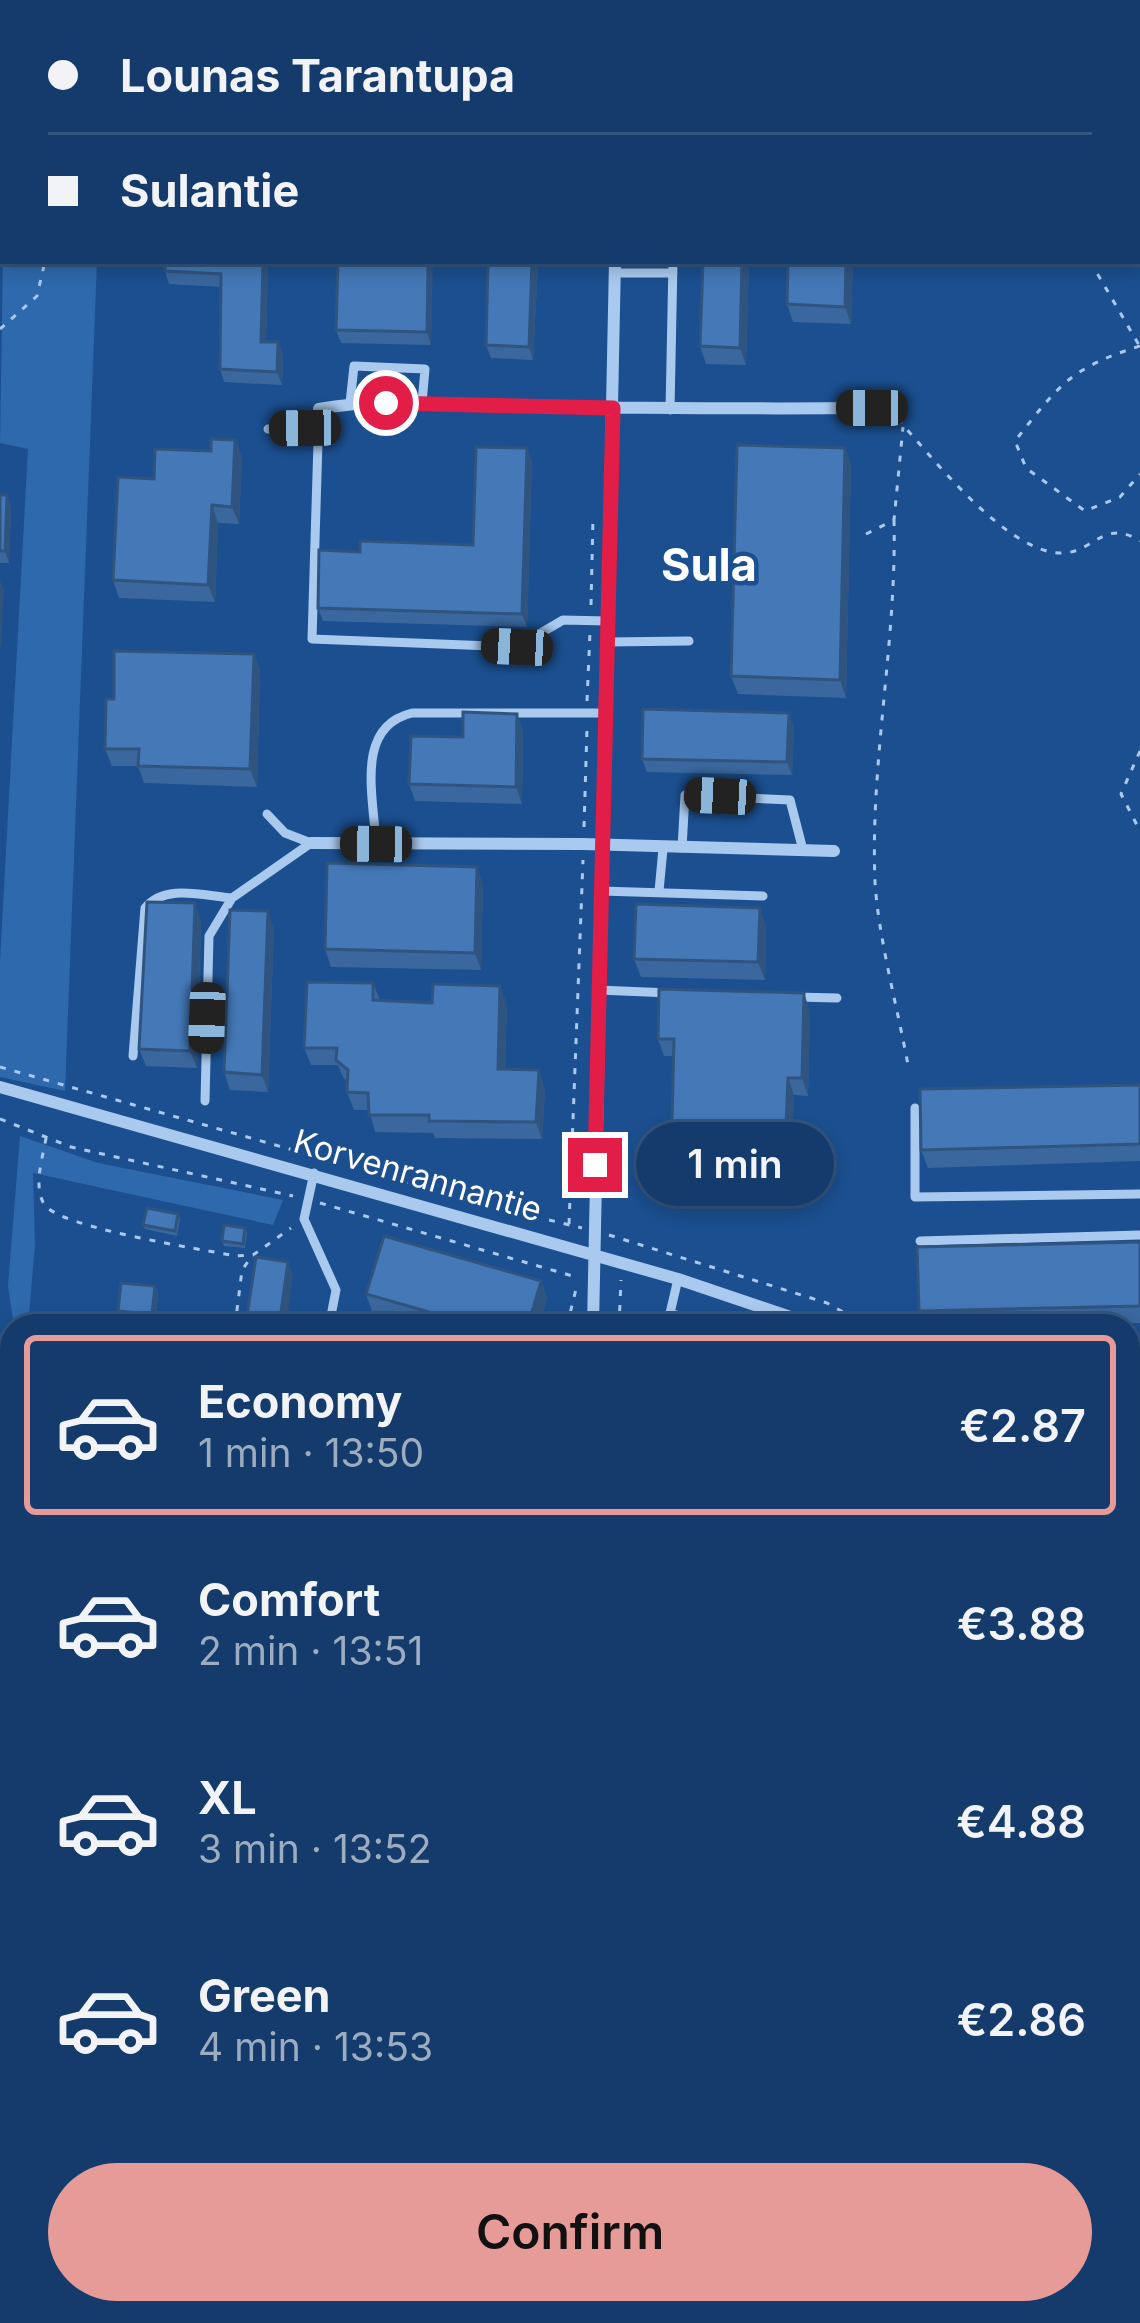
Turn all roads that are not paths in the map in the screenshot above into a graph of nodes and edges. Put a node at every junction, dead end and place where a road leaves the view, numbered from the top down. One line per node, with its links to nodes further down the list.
1 (673, 264): 3 (lane)
2 (614, 267): 3 (lane); 6 (street)
3 (673, 274): 9 (lane)
4 (422, 403): 5 (street); 5 (lane); 6 (street)
5 (350, 404): 8 (street)
6 (613, 408): 9 (street); 12 (street)
7 (872, 408): 9 (street)
8 (320, 409): 10 (lane)
9 (670, 410)
10 (319, 428): 11 (lane); 12 (lane)
11 (268, 429)
12 (608, 621): 14 (street)
13 (689, 641): 14 (lane)
14 (607, 642): 15 (street)
15 (605, 713): 18 (lane); 19 (street)
16 (266, 814): 17 (lane)
17 (311, 843): 18 (street); 27 (lane)
18 (376, 844): 19 (street)
19 (603, 847): 21 (street); 24 (street)
20 (682, 848): 21 (street); 22 (street); 22 (lane)
21 (663, 849): 25 (lane)
22 (803, 850): 23 (street)
23 (834, 851)
24 (602, 891): 25 (lane); 28 (street)
25 (659, 891): 26 (lane)
26 (764, 896)
27 (232, 898): 32 (lane); 34 (lane)
28 (598, 990): 29 (lane); 40 (street)
29 (694, 994)
30 (789, 997): 31 (lane)
31 (837, 998)
32 (133, 1056)
33 (0, 1087): 36 (street, Korvenrannantie)
34 (205, 1101)
35 (915, 1108): 37 (lane)
36 (314, 1173): 40 (street, Korvenrannantie); 42 (lane)
37 (1140, 1194)
38 (1140, 1235): 39 (lane)
39 (920, 1240)
40 (594, 1255): 41 (street, Korvenrannantie); 43 (street)
41 (678, 1279): 44 (lane); 45 (street, Korvenrannantie)
42 (331, 1314)
43 (593, 1314)
44 (673, 1314)
45 (782, 1314)

